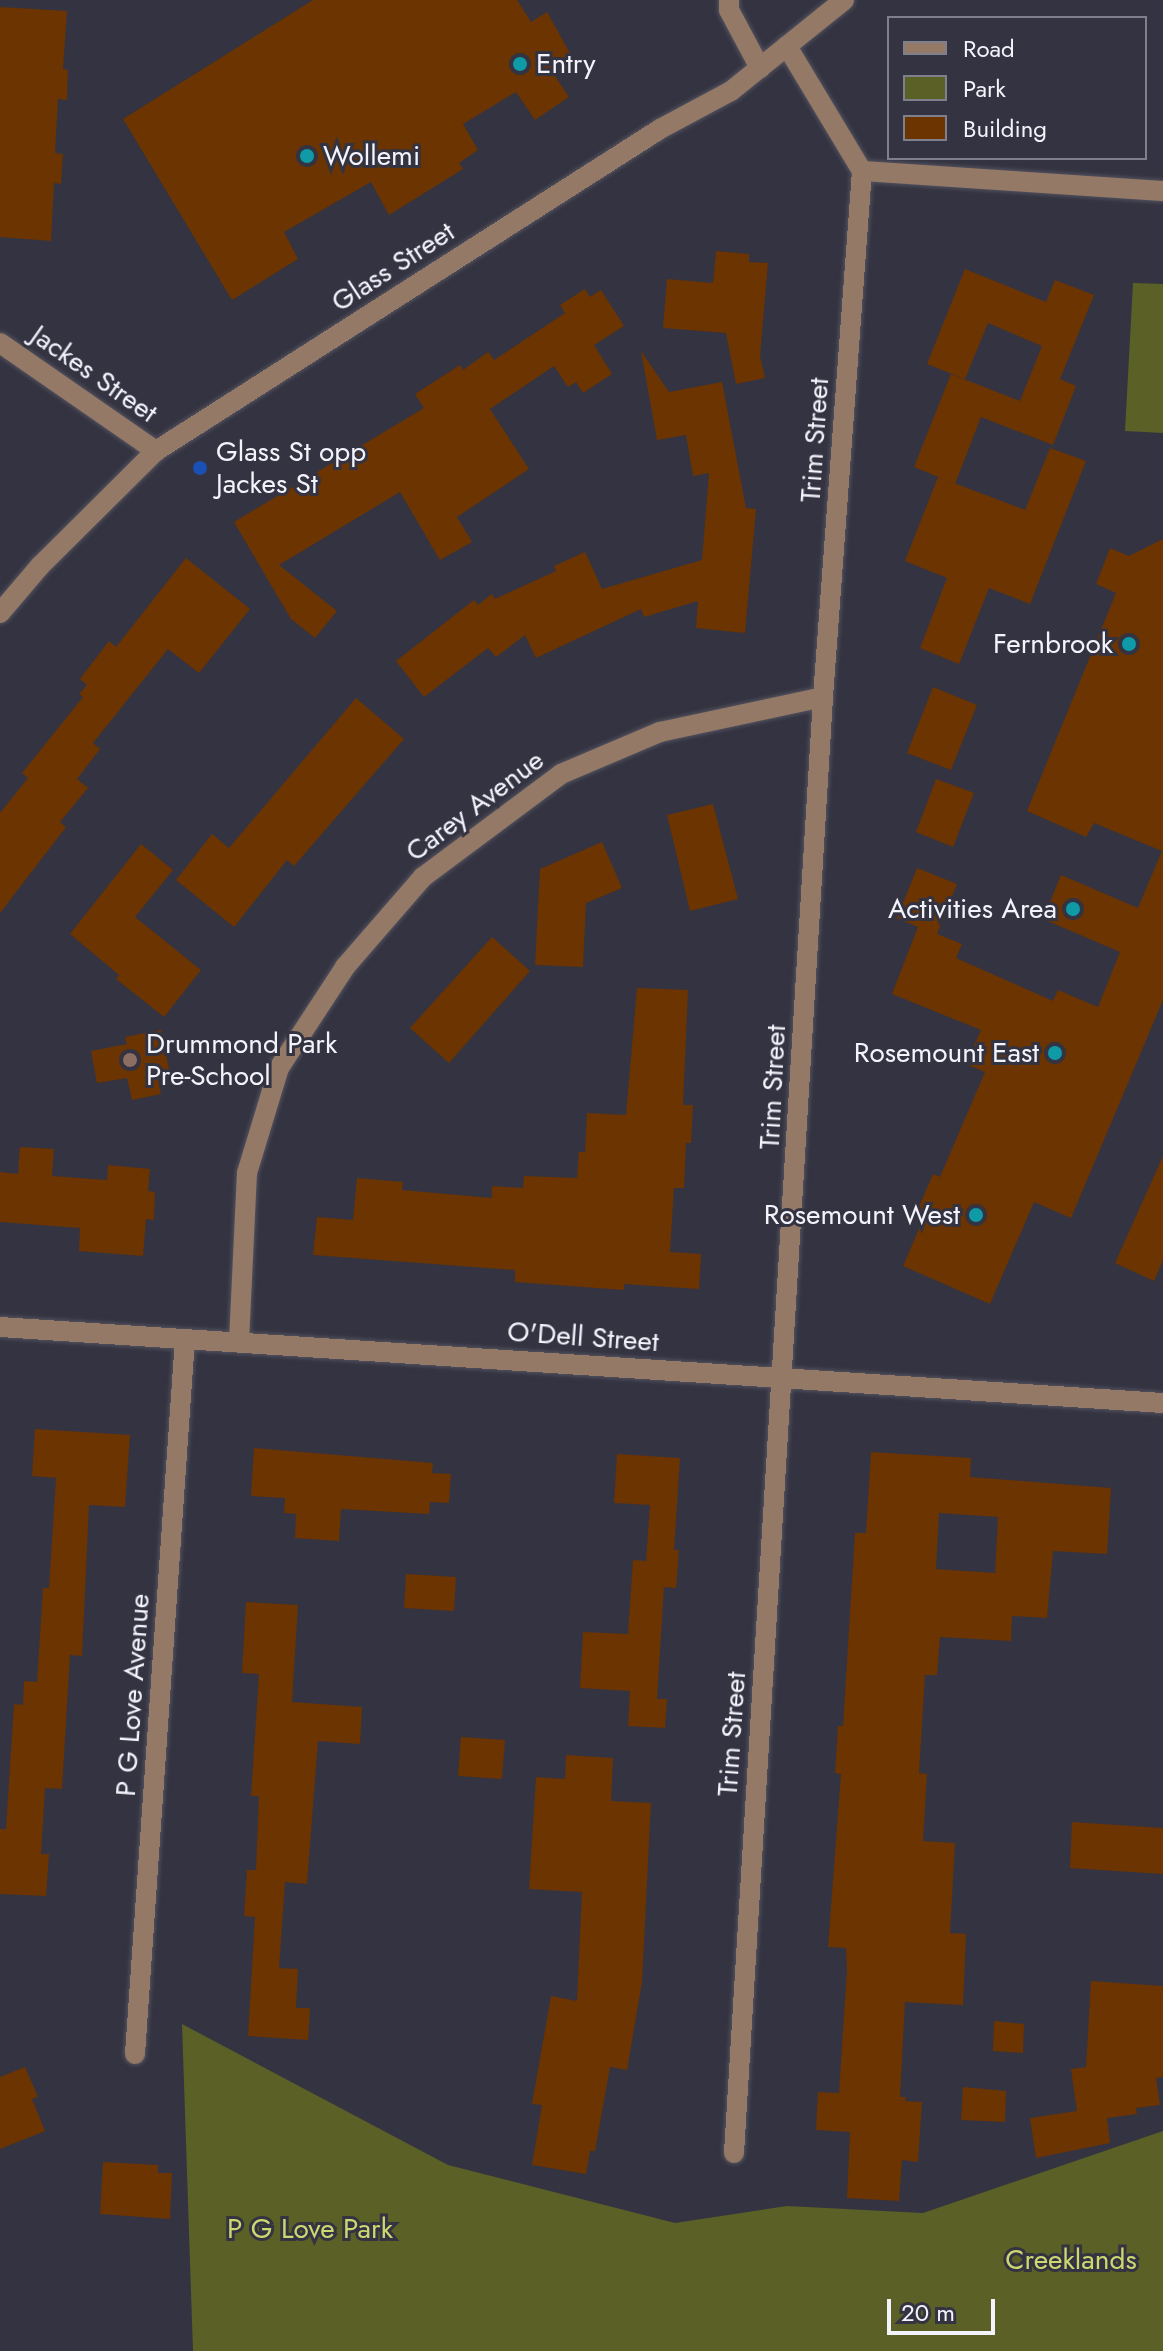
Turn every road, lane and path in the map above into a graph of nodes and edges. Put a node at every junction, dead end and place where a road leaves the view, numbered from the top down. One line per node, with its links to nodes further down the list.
1 (729, 0): 4 (street)
2 (844, 0): 3 (street, Glass Street)
3 (787, 46): 4 (street, Glass Street); 5 (street)
4 (760, 68): 8 (street, Glass Street)
5 (862, 171): 6 (street); 10 (street, Trim Street)
6 (1163, 191)
7 (0, 343): 8 (street, Jackes Street)
8 (156, 451): 9 (street, Glass Street)
9 (0, 613)
10 (823, 697): 13 (street, Carey Avenue); 14 (street, Trim Street)
11 (0, 1327): 12 (street, O'Dell Street)
12 (185, 1339): 13 (street, O'Dell Street); 16 (street, P G Love Avenue)
13 (239, 1342): 14 (street, O'Dell Street)
14 (782, 1379): 15 (street, O'Dell Street); 17 (street, Trim Street)
15 (1163, 1403)
16 (135, 2054)
17 (734, 2153)

